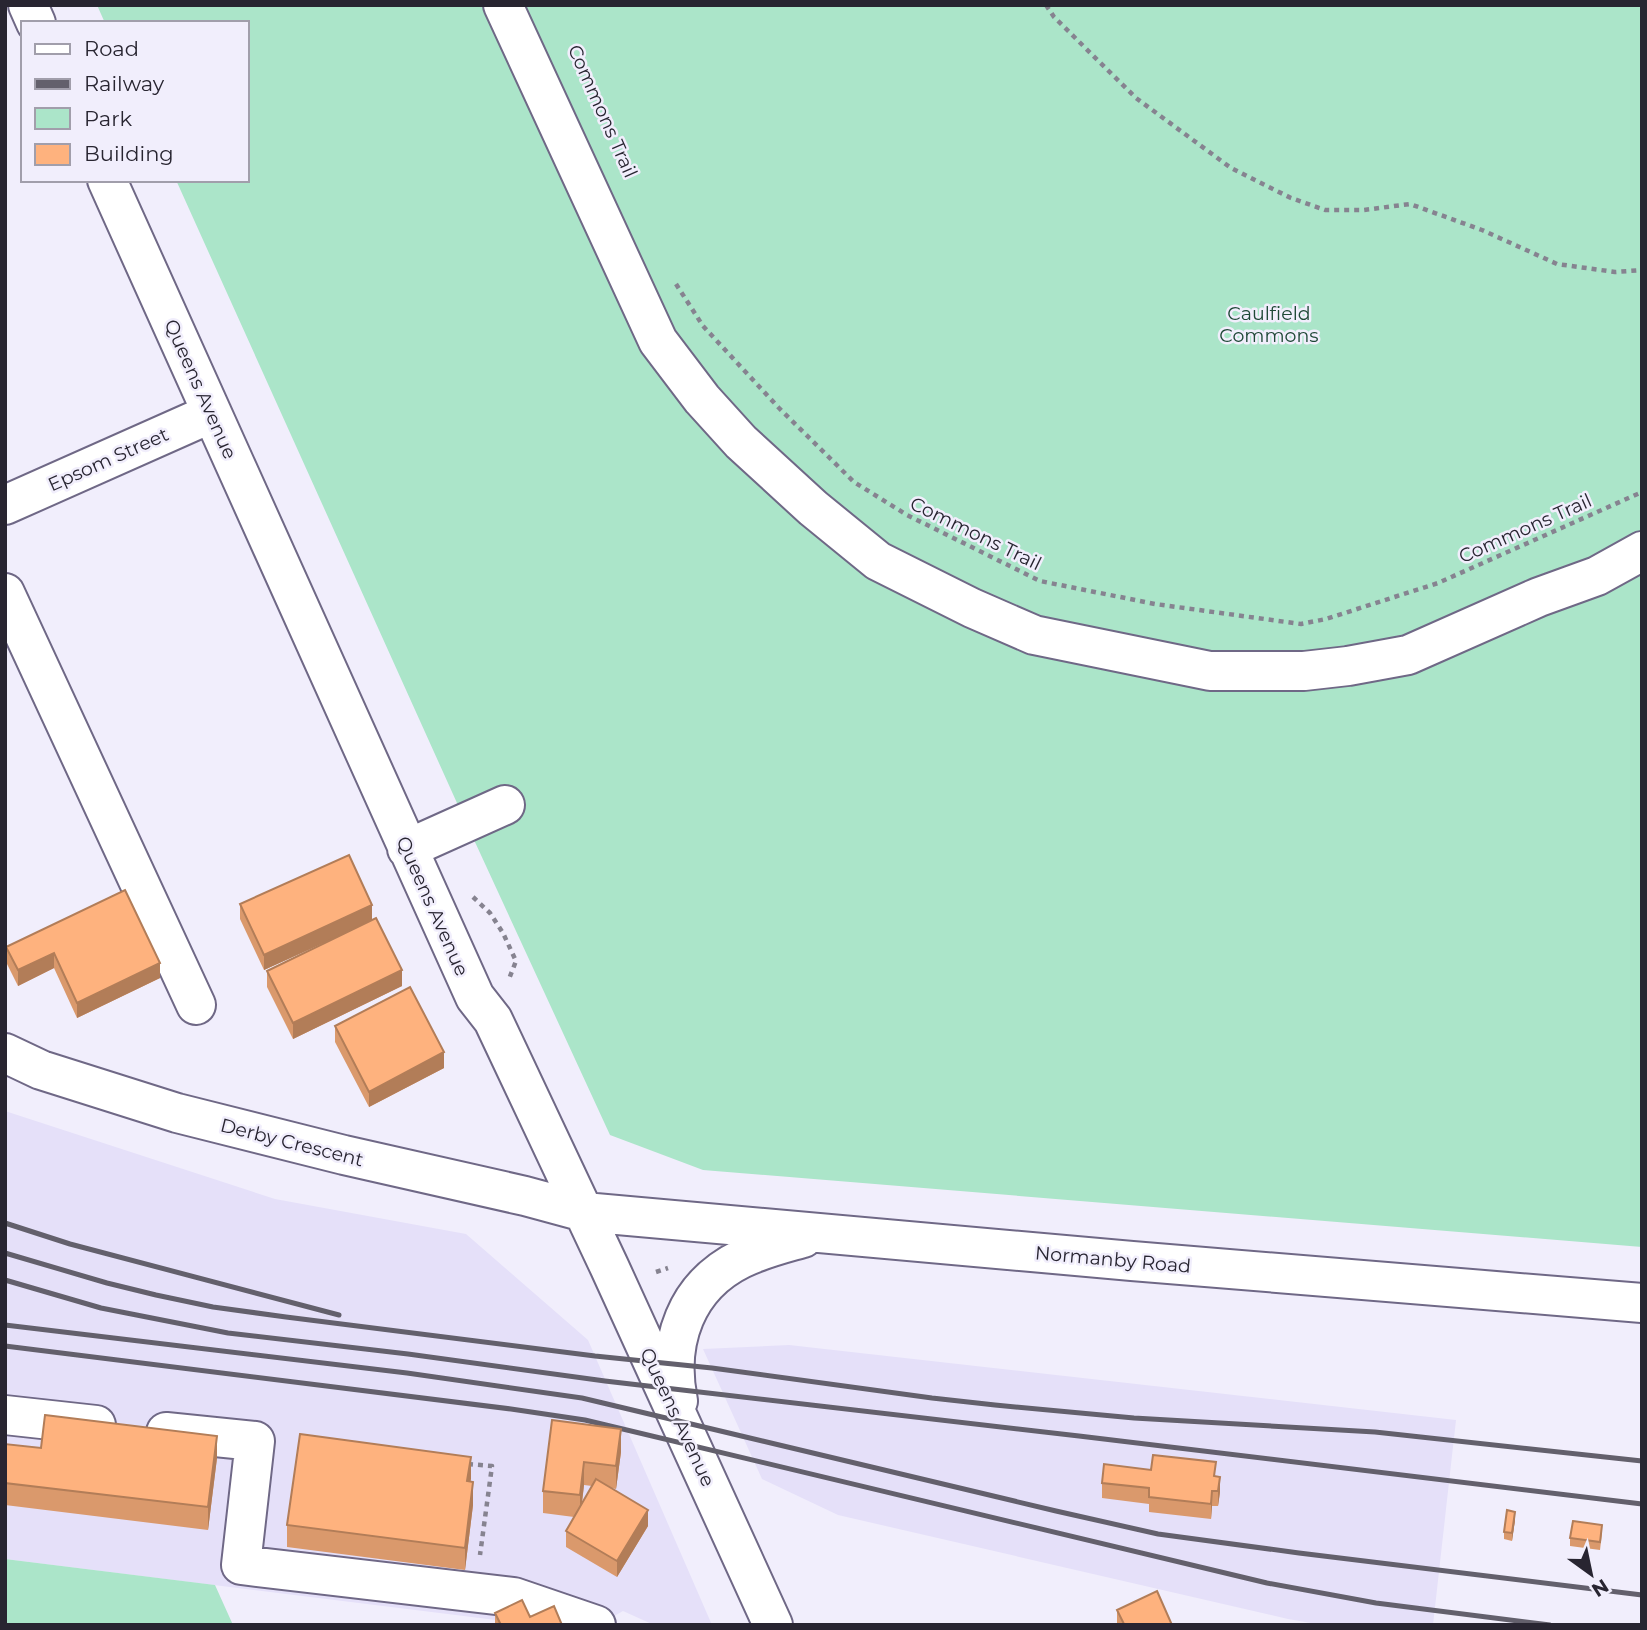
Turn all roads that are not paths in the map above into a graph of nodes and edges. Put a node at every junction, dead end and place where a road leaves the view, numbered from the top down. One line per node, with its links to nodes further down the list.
1 (28, 5): 3 (street)
2 (503, 5): 7 (street)
3 (35, 21)
4 (108, 182): 5 (street, Queens Avenue)
5 (212, 413): 6 (street, Epsom Street); 10 (street, Queens Avenue)
6 (5, 505)
7 (1642, 551)
8 (5, 593): 11 (street)
9 (505, 805): 10 (street)
10 (407, 849): 13 (street, Queens Avenue)
11 (196, 1005)
12 (5, 1053): 13 (street, Derby Crescent)
13 (584, 1212): 14 (street, Normanby Road); 17 (street, Queens Avenue)
14 (822, 1234): 15 (street, Normanby Road); 17 (street)
15 (1642, 1303)
16 (5, 1415): 18 (street)
17 (686, 1436): 19 (street, Queens Avenue)
18 (597, 1625)
19 (773, 1625)

